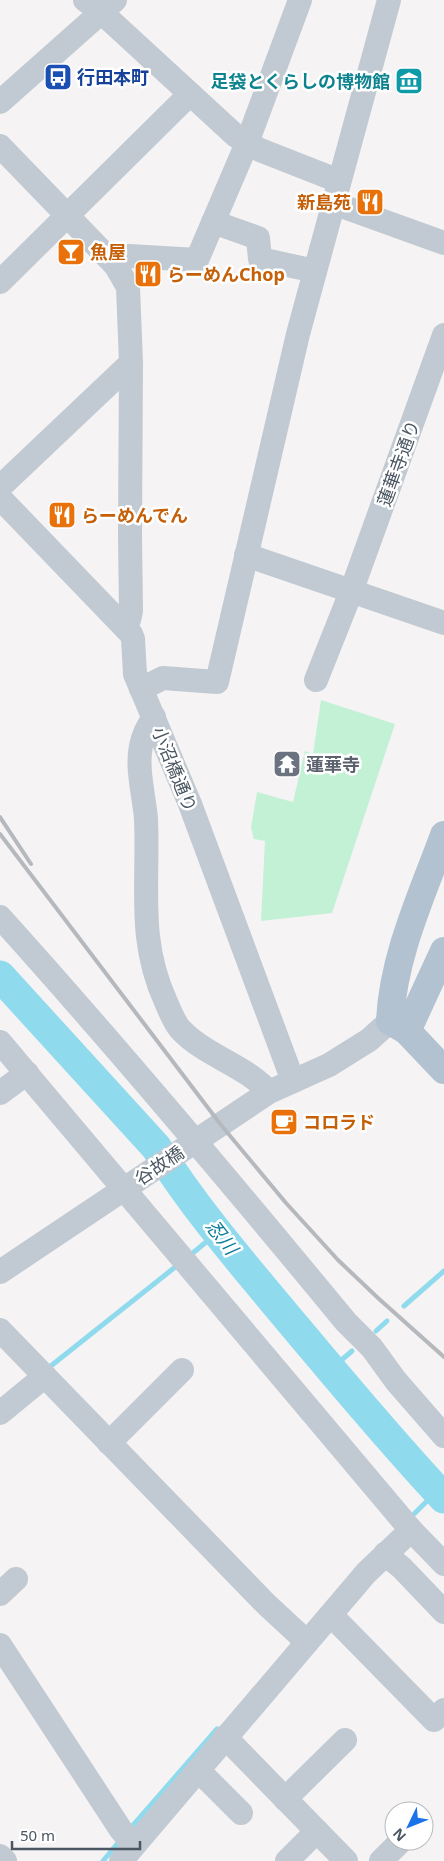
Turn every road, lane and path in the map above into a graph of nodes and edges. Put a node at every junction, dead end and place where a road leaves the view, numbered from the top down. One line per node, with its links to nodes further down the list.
1 (300, 0): 6 (street)
2 (389, 0): 8 (street)
3 (100, 4): 4 (street); 5 (street)
4 (190, 94): 6 (street); 9 (street)
5 (0, 102)
6 (247, 143): 8 (street); 10 (street)
7 (0, 146): 9 (street)
8 (336, 192): 11 (street); 13 (street)
9 (67, 215): 12 (street); 14 (street)
10 (213, 222): 12 (street); 13 (street)
11 (444, 243)
12 (116, 266): 16 (street)
13 (315, 271): 19 (street)
14 (0, 282)
15 (444, 334): 20 (street, 蓮華寺通り)
16 (131, 364): 17 (street); 22 (street)
17 (0, 487)
18 (0, 498): 22 (street, 小沼橋通り)
19 (246, 555): 20 (street); 24 (street)
20 (352, 592): 21 (street); 23 (street, 蓮華寺通り)
21 (444, 623)
22 (125, 627): 24 (street, 小沼橋通り)
23 (316, 680)
24 (141, 689): 25 (street, 小沼橋通り)
25 (154, 717): 34 (street, 小沼橋通り); 35 (street)
26 (444, 835): 30 (main road)
27 (0, 916): 37 (street)
28 (444, 951): 29 (main road)
29 (437, 984): 30 (main road)
30 (399, 1026): 32 (main road); 34 (street, 谷故橋)
31 (0, 1042): 33 (street)
32 (444, 1070)
33 (27, 1073): 36 (street); 38 (street)
34 (293, 1081): 35 (street, 谷故橋)
35 (269, 1092): 37 (street, 谷故橋)
36 (0, 1093)
37 (193, 1142): 38 (street, 谷故橋); 44 (street)
38 (126, 1187): 39 (street, 谷故橋); 46 (street)
39 (0, 1272)
40 (0, 1330): 42 (street)
41 (182, 1370): 45 (street)
42 (45, 1376): 43 (street); 45 (street)
43 (0, 1413)
44 (444, 1436)
45 (109, 1442): 51 (street)
46 (411, 1530): 47 (street); 48 (street)
47 (385, 1554): 49 (street); 50 (street)
48 (444, 1564)
49 (444, 1612)
50 (332, 1615): 51 (street); 53 (street)
51 (307, 1642): 54 (street)
52 (3, 1655): 61 (street)
53 (444, 1710)
54 (225, 1737): 56 (street); 57 (street)
55 (345, 1740): 57 (street)
56 (198, 1770): 58 (street); 61 (street)
57 (285, 1799): 59 (street)
58 (241, 1814)
59 (317, 1831): 64 (street); 65 (street)
60 (391, 1851): 66 (street)
61 (127, 1853)
62 (0, 1856): 63 (street)
63 (5, 1861)
64 (286, 1861)
65 (346, 1861)
66 (381, 1861)

